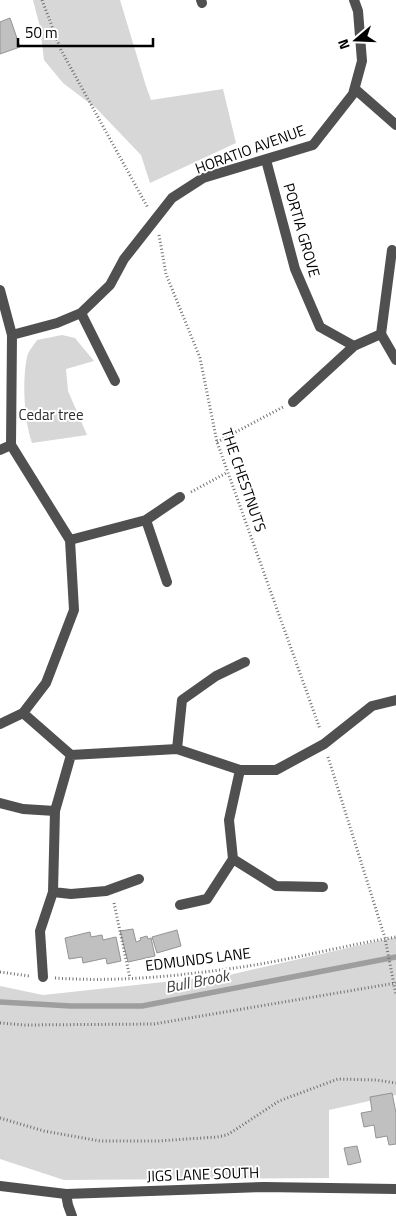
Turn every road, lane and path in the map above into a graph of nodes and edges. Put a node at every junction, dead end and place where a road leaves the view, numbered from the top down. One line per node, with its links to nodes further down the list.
1 (42, 0): 6 (path)
2 (354, 0): 3 (street, HORATIO AVENUE)
3 (355, 89): 4 (street); 5 (street, HORATIO AVENUE)
4 (396, 125)
5 (266, 160): 10 (street, HORATIO AVENUE); 13 (street, PORTIA GROVE)
6 (145, 202)
7 (160, 236): 17 (path, THE CHESTNUTS)
8 (392, 250): 11 (street)
9 (0, 290): 12 (street)
10 (81, 313): 12 (street, HORATIO AVENUE); 15 (street)
11 (381, 334): 13 (street); 14 (street)
12 (12, 335): 18 (street)
13 (354, 346): 16 (street)
14 (396, 360)
15 (115, 382)
16 (292, 402): 17 (path)
17 (217, 442): 20 (path, THE CHESTNUTS)
18 (11, 445): 19 (street); 23 (street)
19 (0, 450)
20 (228, 472): 21 (path); 29 (path, THE CHESTNUTS)
21 (180, 498): 22 (street)
22 (146, 520): 23 (street); 24 (street)
23 (70, 540): 27 (street)
24 (167, 582)
25 (245, 662): 30 (street)
26 (396, 700): 33 (street)
27 (24, 712): 28 (street); 31 (street)
28 (0, 724)
29 (320, 728)
30 (178, 749): 31 (street); 33 (street)
31 (71, 755): 35 (street)
32 (329, 760): 43 (path)
33 (240, 770): 36 (street)
34 (0, 803): 35 (street)
35 (55, 811): 40 (street)
36 (233, 859): 38 (street); 41 (street)
37 (138, 879): 39 (street)
38 (323, 887)
39 (111, 890): 40 (street); 46 (path)
40 (53, 892): 45 (street)
41 (180, 905)
42 (396, 937): 43 (path, EDMUNDS LANE)
43 (385, 938): 46 (path, EDMUNDS LANE); 47 (path)
44 (0, 972): 45 (path, EDMUNDS LANE)
45 (43, 977): 46 (path, EDMUNDS LANE)
46 (130, 978)
47 (395, 983): 48 (path); 49 (path)
48 (396, 995)
49 (0, 1023)
50 (396, 1083): 51 (path)
51 (0, 1118)
52 (0, 1186): 53 (street, JIGS LANE SOUTH)
53 (11, 1188): 55 (street, JIGS LANE SOUTH); 56 (street, JIGS LANE SOUTH)
54 (396, 1188): 56 (street, JIGS LANE SOUTH)
55 (0, 1190)
56 (66, 1194): 57 (street)
57 (72, 1216)

